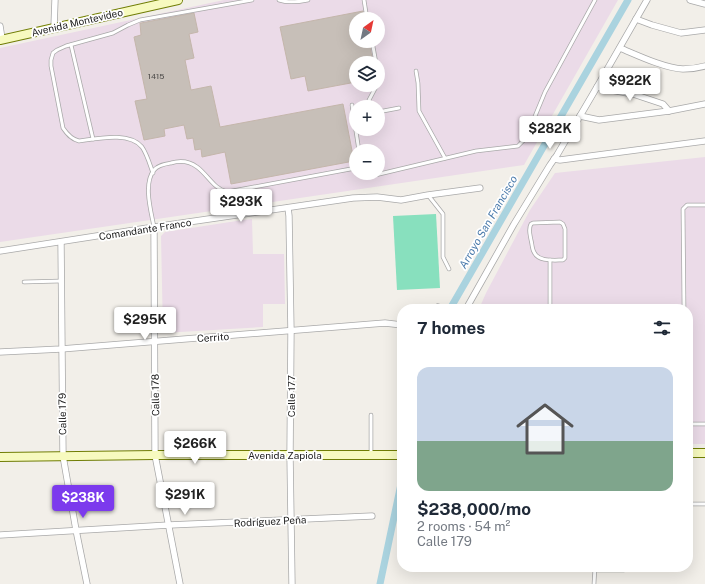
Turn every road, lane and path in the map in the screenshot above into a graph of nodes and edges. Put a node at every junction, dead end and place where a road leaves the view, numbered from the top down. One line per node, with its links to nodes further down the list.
1 (55, 0): 14 (street)
2 (178, 0): 14 (main road, Avenida Montevideo)
3 (252, 0): 17 (lane)
4 (279, 0): 5 (lane)
5 (308, 0)
6 (364, 0): 11 (lane)
7 (595, 0): 29 (lane)
8 (647, 0): 12 (street)
9 (690, 0): 10 (street)
10 (705, 4)
11 (366, 12)
12 (636, 19): 15 (street); 18 (street)
13 (0, 26): 16 (street)
14 (54, 27): 16 (main road, Avenida Montevideo)
15 (705, 30)
16 (1, 39)
17 (71, 45): 27 (lane); 27 (lane)
18 (620, 48): 19 (street); 21 (street)
19 (705, 66)
20 (416, 71): 29 (lane)
21 (597, 87): 25 (street); 26 (street)
22 (705, 104): 25 (street)
23 (399, 108): 24 (lane)
24 (385, 111)
25 (669, 111): 26 (street)
26 (580, 116): 30 (street)
27 (93, 139): 32 (lane)
28 (705, 142): 30 (street)
29 (445, 158): 33 (lane)
30 (554, 159): 45 (street)
31 (349, 169): 32 (lane)
32 (153, 173): 38 (lane)
33 (385, 173)
34 (480, 188): 35 (street, Comandante Franco)
35 (428, 195): 37 (street, Comandante Franco); 42 (lane)
36 (705, 205): 47 (lane)
37 (288, 208): 38 (street, Comandante Franco); 49 (street, Calle 177)
38 (154, 227): 39 (street, Comandante Franco); 50 (street, Calle 178)
39 (61, 242): 40 (street, Comandante Franco); 43 (street, Calle 179)
40 (0, 250)
41 (550, 260): 41 (lane); 46 (lane)
42 (449, 268)
43 (61, 281): 44 (lane); 51 (street, Calle 179)
44 (24, 282)
45 (469, 304)
46 (550, 304)
47 (684, 304)
48 (397, 324): 49 (street, Cerrito)
49 (291, 331): 50 (street, Cerrito); 60 (street, Calle 177)
50 (154, 342): 51 (street, Cerrito); 58 (street, Calle 178)
51 (61, 349): 52 (street, Cerrito); 59 (street, Calle 179)
52 (0, 352)
53 (371, 415): 61 (lane)
54 (693, 424): 55 (lane)
55 (705, 424)
56 (693, 453): 57 (main road)
57 (705, 453)
58 (156, 455): 59 (main road, Avenida Zapiola); 60 (main road, Avenida Zapiola); 68 (street, Calle 178)
59 (63, 456): 63 (main road, Avenida Zapiola); 69 (street, Calle 179)
60 (290, 456): 61 (main road, Avenida Zapiola); 67 (street, Calle 177)
61 (371, 456): 62 (main road, Avenida Zapiola)
62 (397, 456)
63 (0, 457)
64 (693, 504): 65 (lane)
65 (705, 504)
66 (372, 516): 67 (street, Rodríguez Peña)
67 (292, 520): 68 (street, Rodríguez Peña); 74 (street, Calle 177)
68 (169, 525): 69 (street, Rodríguez Peña); 73 (street, Calle 178)
69 (76, 530): 70 (street, Rodríguez Peña); 72 (street, Calle 179)
70 (0, 535)
71 (595, 572): 75 (lane)
72 (87, 584)
73 (180, 584)
74 (292, 584)
75 (594, 584)

